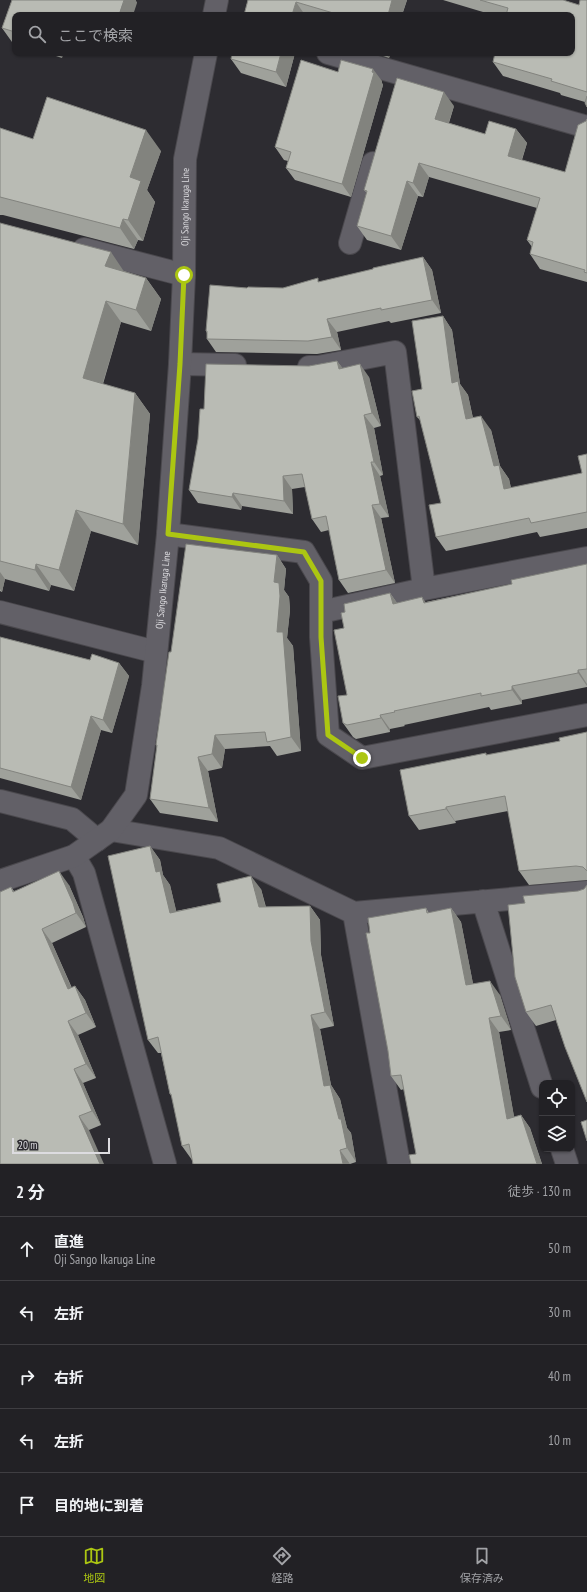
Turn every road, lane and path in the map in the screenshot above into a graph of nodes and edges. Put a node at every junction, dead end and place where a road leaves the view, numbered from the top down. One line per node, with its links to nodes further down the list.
1 (217, 0): 2 (street)
2 (215, 12)
3 (205, 56): 11 (street, Oji Sango Ikaruga Line)
4 (338, 56): 5 (street)
5 (400, 74): 6 (street); 7 (street)
6 (393, 96)
7 (587, 127)
8 (378, 147): 10 (street)
9 (62, 243): 11 (street)
10 (350, 243)
11 (184, 275): 12 (street, Oji Sango Ikaruga Line)
12 (180, 364): 13 (street); 15 (street, Oji Sango Ikaruga Line)
13 (257, 366)
14 (288, 366): 17 (street)
15 (168, 534): 19 (street); 20 (street, Oji Sango Ikaruga Line)
16 (587, 558): 17 (street)
17 (424, 589): 19 (street)
18 (0, 612): 20 (street)
19 (321, 612): 21 (street)
20 (156, 652): 23 (street, Oji Sango Ikaruga Line)
21 (587, 715)
22 (0, 800): 23 (street)
23 (104, 835): 24 (street, Oji Sango Ikaruga Line); 28 (street)
24 (74, 856): 25 (street, Oji Sango Ikaruga Line); 31 (street)
25 (0, 880)
26 (587, 892): 27 (street)
27 (483, 901): 28 (street); 29 (street)
28 (354, 913): 32 (street)
29 (540, 1080)
30 (563, 1152): 33 (street)
31 (166, 1164)
32 (399, 1164)
33 (566, 1164)

